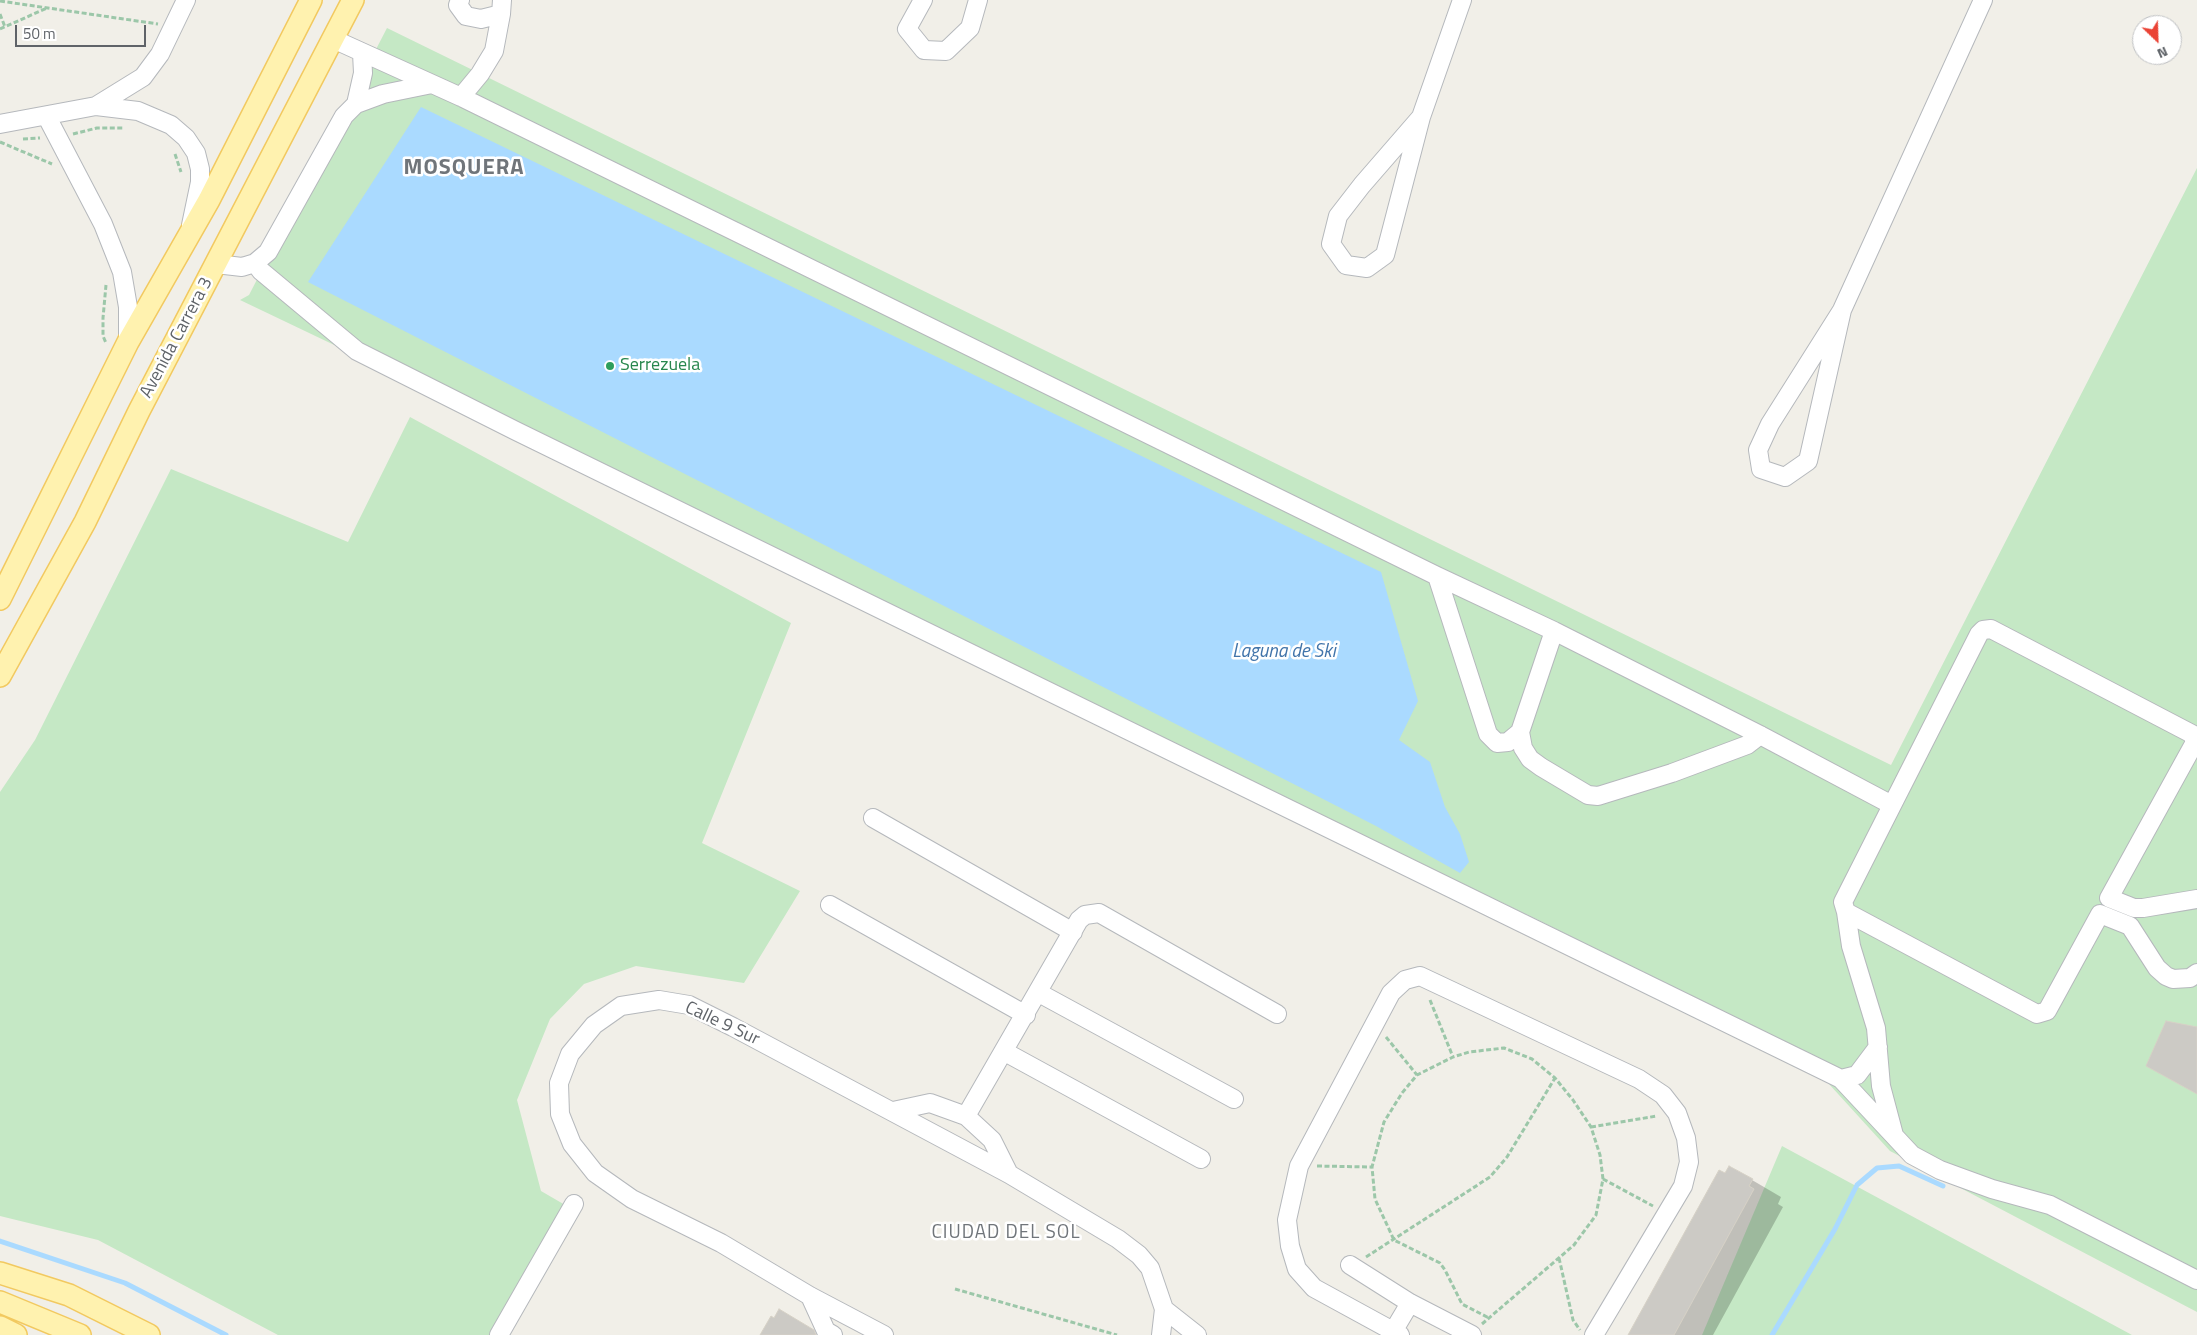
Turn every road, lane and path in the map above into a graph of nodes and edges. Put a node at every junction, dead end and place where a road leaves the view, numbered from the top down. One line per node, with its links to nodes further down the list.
1 (0, 0): 11 (path)
2 (186, 0): 13 (street)
3 (312, 0): 33 (main road)
4 (353, 0): 16 (main road, Avenida Carrera 3)
5 (460, 0): 10 (street)
6 (923, 0): 7 (street)
7 (978, 0)
8 (1462, 0): 23 (street)
9 (1983, 0): 37 (street)
10 (501, 7): 19 (street)
11 (48, 8): 13 (path); 14 (path)
12 (0, 14): 14 (path)
13 (173, 26): 21 (street)
14 (5, 27): 15 (path)
15 (0, 29)
16 (333, 39): 17 (street); 35 (main road, Avenida Carrera 3)
17 (362, 53): 18 (street); 20 (street)
18 (432, 84): 19 (street); 20 (street)
19 (461, 96): 40 (street)
20 (356, 104): 34 (street)
21 (96, 106): 22 (street); 33 (street)
22 (48, 117): 24 (street); 26 (street)
23 (1421, 117): 23 (street)
24 (0, 124)
25 (133, 128): 26 (path)
26 (58, 137): 27 (path); 38 (street)
27 (19, 139)
28 (10, 140): 29 (path)
29 (0, 141): 31 (path)
30 (173, 149): 32 (path)
31 (55, 166)
32 (184, 179)
33 (188, 237): 38 (main road)
34 (256, 263): 35 (street); 65 (street)
35 (216, 264): 43 (main road, Avenida Carrera 3)
36 (106, 282): 39 (path)
37 (1842, 310): 37 (street)
38 (128, 342): 39 (main road)
39 (115, 368): 41 (main road)
40 (1437, 576): 42 (street); 44 (street)
41 (0, 599)
42 (1554, 631): 44 (street); 45 (street)
43 (0, 676)
44 (1520, 732): 45 (street)
45 (1760, 734): 46 (street)
46 (1892, 805): 48 (street); 51 (street)
47 (873, 818): 53 (street)
48 (2109, 898): 49 (street); 52 (street)
49 (2197, 899)
50 (830, 905): 58 (street)
51 (1846, 912): 52 (street); 60 (street)
52 (2100, 914): 54 (street)
53 (1073, 932): 56 (street); 57 (street)
54 (2197, 973)
55 (1420, 976): 59 (street); 62 (path); 68 (street)
56 (1039, 993): 58 (street); 66 (street)
57 (1277, 1014)
58 (1026, 1015): 61 (street)
59 (1375, 1024): 63 (path); 73 (street)
60 (1878, 1047): 65 (street); 71 (street)
61 (1005, 1052): 69 (street); 72 (street)
62 (1453, 1057): 63 (path); 64 (path)
63 (1417, 1075): 74 (path)
64 (1555, 1078): 70 (path); 79 (path)
65 (1841, 1079): 71 (street)
66 (1234, 1099)
67 (893, 1111): 69 (street); 75 (street, Calle 9 Sur); 85 (street, Calle 9 Sur)
68 (1676, 1113): 70 (path); 78 (street)
69 (966, 1116): 75 (street)
70 (1591, 1127): 76 (path)
71 (1895, 1138): 83 (street)
72 (1201, 1159)
73 (1299, 1166): 74 (path); 90 (street)
74 (1372, 1167): 79 (path)
75 (1009, 1174): 88 (street, Calle 9 Sur)
76 (1603, 1179): 78 (path); 80 (path)
77 (574, 1204): 94 (street)
78 (1667, 1213): 102 (street)
79 (1394, 1240): 80 (path); 81 (path)
80 (1559, 1257): 101 (path)
81 (1350, 1265): 87 (street)
82 (0, 1273): 93 (main road)
83 (2197, 1280)
84 (955, 1289): 97 (path)
85 (810, 1296): 95 (street); 96 (street, Calle 9 Sur)
86 (0, 1302): 92 (main road)
87 (1410, 1303): 90 (street); 100 (street)
88 (1164, 1309): 98 (street); 99 (street)
89 (0, 1327): 91 (main road)
90 (1395, 1334)
91 (16, 1335)
92 (80, 1335)
93 (149, 1335)
94 (499, 1335)
95 (833, 1335)
96 (884, 1335)
97 (1117, 1335)
98 (1161, 1335)
99 (1196, 1335)
100 (1472, 1335)
101 (1586, 1335)
102 (1594, 1335)

